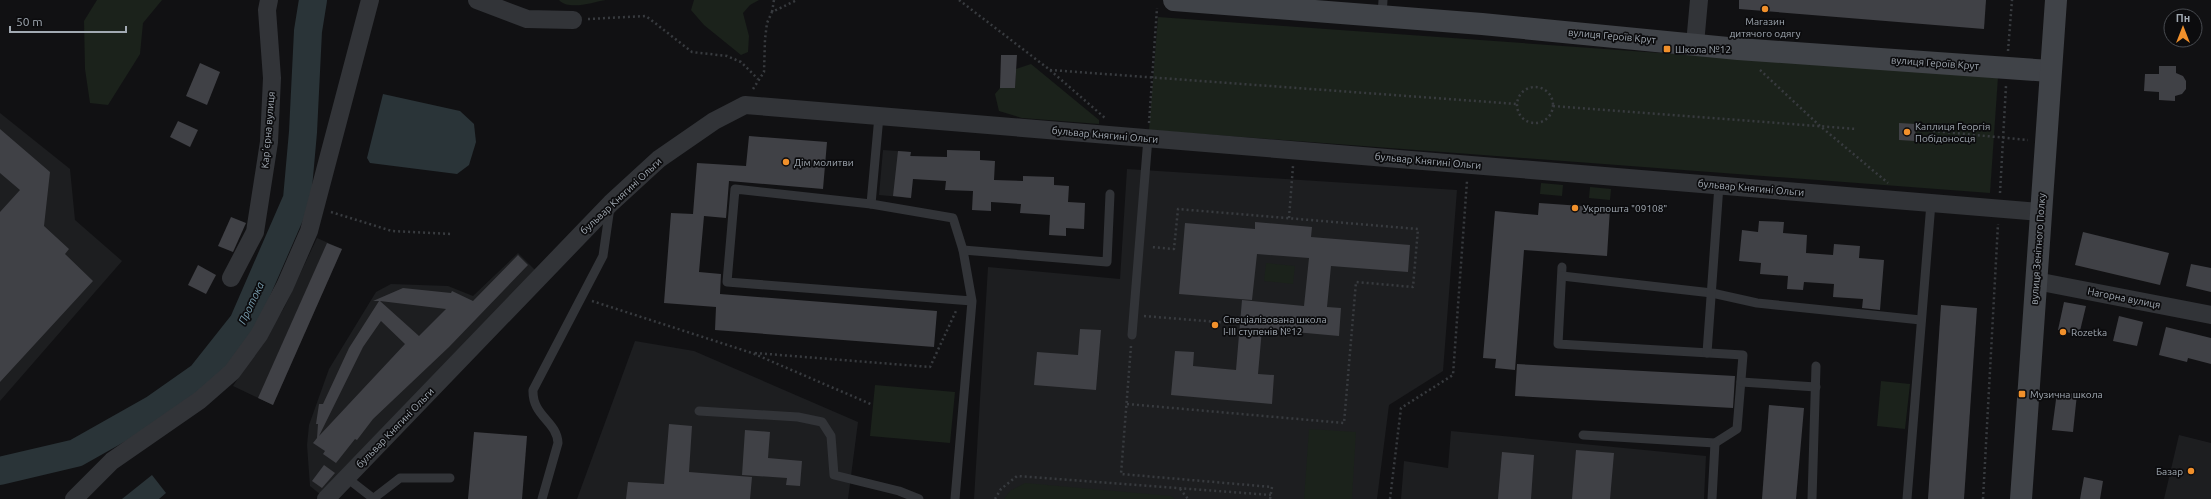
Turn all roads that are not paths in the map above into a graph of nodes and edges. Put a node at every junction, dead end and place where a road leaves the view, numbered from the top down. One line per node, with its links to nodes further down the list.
1 (269, 0): 21 (street, Карʼєрна вулиця)
2 (370, 0): 37 (street)
3 (477, 0): 9 (street)
4 (1174, 0): 7 (street, вулиця Героїв Крут)
5 (1699, 0): 10 (street)
6 (2056, 0): 11 (street, вулиця Зенітного Полку)
7 (1209, 2): 8 (street, вулиця Героїв Крут)
8 (1383, 8): 10 (street, вулиця Героїв Крут)
9 (574, 20)
10 (1695, 44): 11 (street, вулиця Героїв Крут)
11 (2050, 72): 19 (street, вулиця Зенітного Полку)
12 (879, 116): 13 (street, бульвар Княгині Ольги); 16 (street, бульвар Княгині Ольги); 18 (lane)
13 (1148, 138): 14 (street, бульвар Княгині Ольги); 27 (lane)
14 (1720, 185): 17 (street, бульвар Княгині Ольги); 23 (lane)
15 (1110, 194): 20 (lane)
16 (611, 203): 35 (street, бульвар Княгині Ольги); 40 (lane)
17 (1931, 203): 19 (street, бульвар Княгині Ольги); 26 (lane)
18 (871, 204): 20 (lane); 24 (lane)
19 (2040, 212): 22 (street, вулиця Зенітного Полку)
20 (962, 250): 24 (lane)
21 (231, 278)
22 (2036, 281): 25 (street, Нагорна вулиця); 46 (street, вулиця Зенітного Полку)
23 (1712, 293): 26 (lane); 28 (lane); 28 (lane)
24 (972, 301): 42 (lane)
25 (2211, 315)
26 (1921, 320): 45 (lane)
27 (1132, 335)
28 (1707, 353): 30 (lane)
29 (1816, 366): 31 (lane)
30 (1741, 382): 31 (lane); 34 (lane)
31 (1816, 387): 44 (lane)
32 (698, 411): 41 (lane)
33 (1583, 435): 34 (lane)
34 (1715, 443): 43 (lane)
35 (347, 478): 38 (street, бульвар Княгині Ольги); 39 (lane)
36 (450, 478): 39 (lane)
37 (74, 499)
38 (326, 499)
39 (374, 499)
40 (542, 499)
41 (919, 499)
42 (955, 499)
43 (1712, 499)
44 (1812, 499)
45 (1907, 499)
46 (2021, 499)

